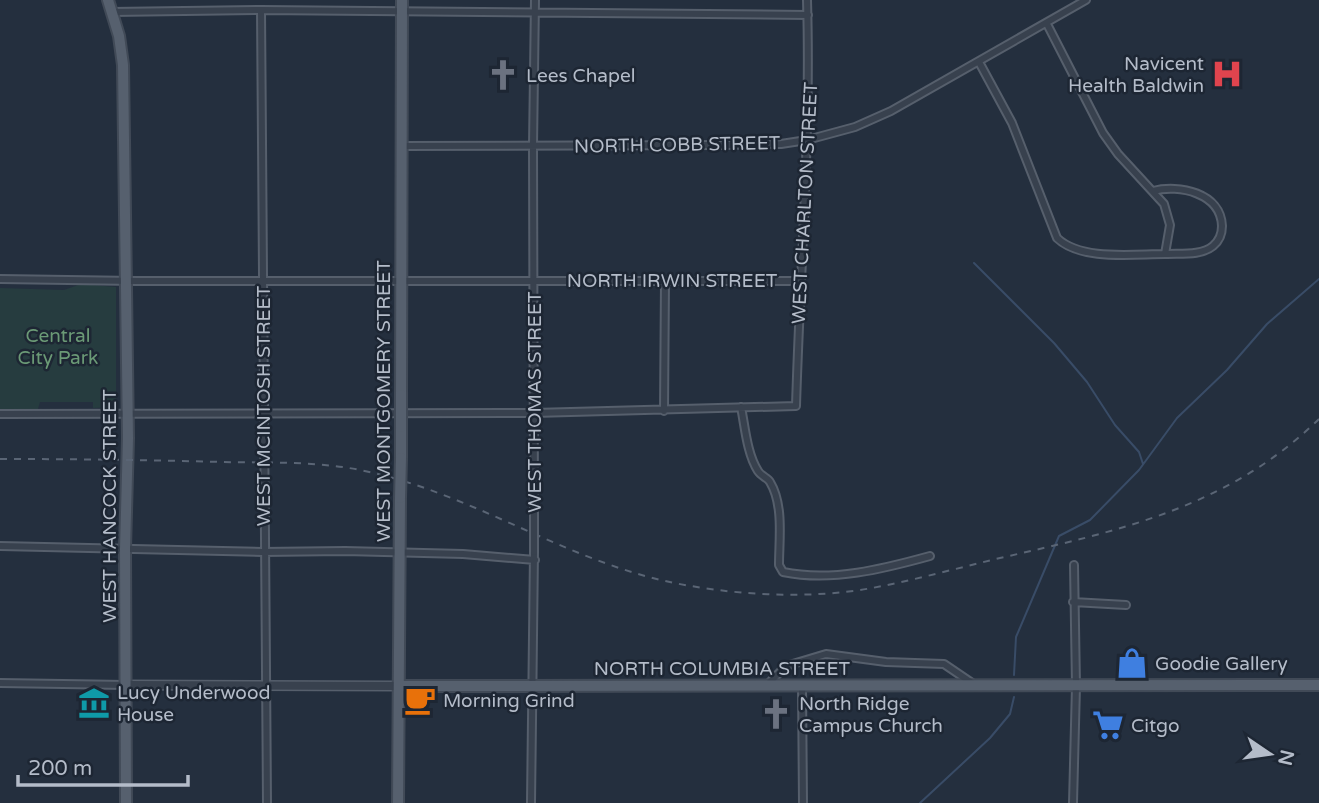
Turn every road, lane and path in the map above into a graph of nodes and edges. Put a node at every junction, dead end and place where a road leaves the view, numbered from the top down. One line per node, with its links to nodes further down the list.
1 (108, 0): 8 (main road, WEST HANCOCK STREET)
2 (264, 0): 7 (street, WEST MCINTOSH STREET)
3 (535, 0): 9 (street, WEST THOMAS STREET)
4 (807, 0): 10 (street, WEST CHARLTON STREET)
5 (1086, 0): 11 (street, NORTH COBB STREET)
6 (402, 6): 7 (street); 9 (street); 14 (main road, WEST MONTGOMERY STREET)
7 (262, 10): 8 (street); 20 (street, WEST MCINTOSH STREET)
8 (112, 12): 22 (main road, WEST HANCOCK STREET)
9 (535, 14): 10 (street); 15 (street, WEST THOMAS STREET)
10 (808, 15): 13 (street, WEST CHARLTON STREET)
11 (1047, 24): 12 (street, NORTH COBB STREET); 16 (street)
12 (978, 62): 13 (street, NORTH COBB STREET); 17 (street)
13 (807, 140): 15 (street, NORTH COBB STREET); 24 (street, WEST CHARLTON STREET)
14 (402, 146): 15 (street, NORTH COBB STREET); 19 (main road, WEST MONTGOMERY STREET)
15 (533, 146): 21 (street, WEST THOMAS STREET)
16 (1153, 191): 17 (street); 17 (street)
17 (1165, 254)
18 (0, 279): 22 (street, NORTH IRWIN STREET)
19 (401, 279): 20 (street, NORTH IRWIN STREET); 21 (street, NORTH IRWIN STREET); 34 (main road, WEST MONTGOMERY STREET, bridge)
20 (262, 280): 22 (street, NORTH IRWIN STREET); 27 (street, WEST MCINTOSH STREET)
21 (534, 280): 23 (street, NORTH IRWIN STREET); 30 (street, WEST THOMAS STREET)
22 (124, 281): 29 (main road, WEST HANCOCK STREET)
23 (666, 281): 24 (street, NORTH IRWIN STREET); 26 (street)
24 (799, 281): 25 (street, WEST CHARLTON STREET)
25 (741, 407): 26 (street); 35 (street)
26 (664, 411): 30 (street)
27 (263, 413): 29 (street); 30 (street); 33 (street, WEST MCINTOSH STREET)
28 (0, 414): 29 (street)
29 (127, 414): 32 (main road, WEST HANCOCK STREET)
30 (534, 414): 36 (street, WEST THOMAS STREET, bridge)
31 (0, 545): 32 (street)
32 (125, 549): 33 (street); 41 (main road, WEST HANCOCK STREET)
33 (264, 552): 34 (street); 44 (street, WEST MCINTOSH STREET)
34 (399, 553): 36 (street); 45 (main road, WEST MONTGOMERY STREET)
35 (930, 556)
36 (535, 560): 42 (street, WEST THOMAS STREET)
37 (1074, 565): 38 (street)
38 (1073, 602): 39 (street); 49 (street)
39 (1126, 605)
40 (0, 682): 41 (street)
41 (126, 685): 44 (street, NORTH COLUMBIA STREET); 50 (main road, WEST HANCOCK STREET)
42 (534, 685): 45 (main road, NORTH COLUMBIA STREET); 46 (main road, NORTH COLUMBIA STREET); 53 (street, WEST THOMAS STREET)
43 (1319, 685): 49 (main road, NORTH COLUMBIA STREET)
44 (265, 686): 45 (street, NORTH COLUMBIA STREET); 51 (street, WEST MCINTOSH STREET)
45 (400, 686): 52 (main road, WEST MONTGOMERY STREET)
46 (766, 686): 47 (main road, NORTH COLUMBIA STREET); 48 (street)
47 (802, 686): 48 (main road, NORTH COLUMBIA STREET); 54 (street)
48 (976, 686): 49 (main road, NORTH COLUMBIA STREET)
49 (1076, 686): 55 (street)
50 (126, 803)
51 (267, 803)
52 (398, 803)
53 (531, 803)
54 (803, 803)
55 (1073, 803)

